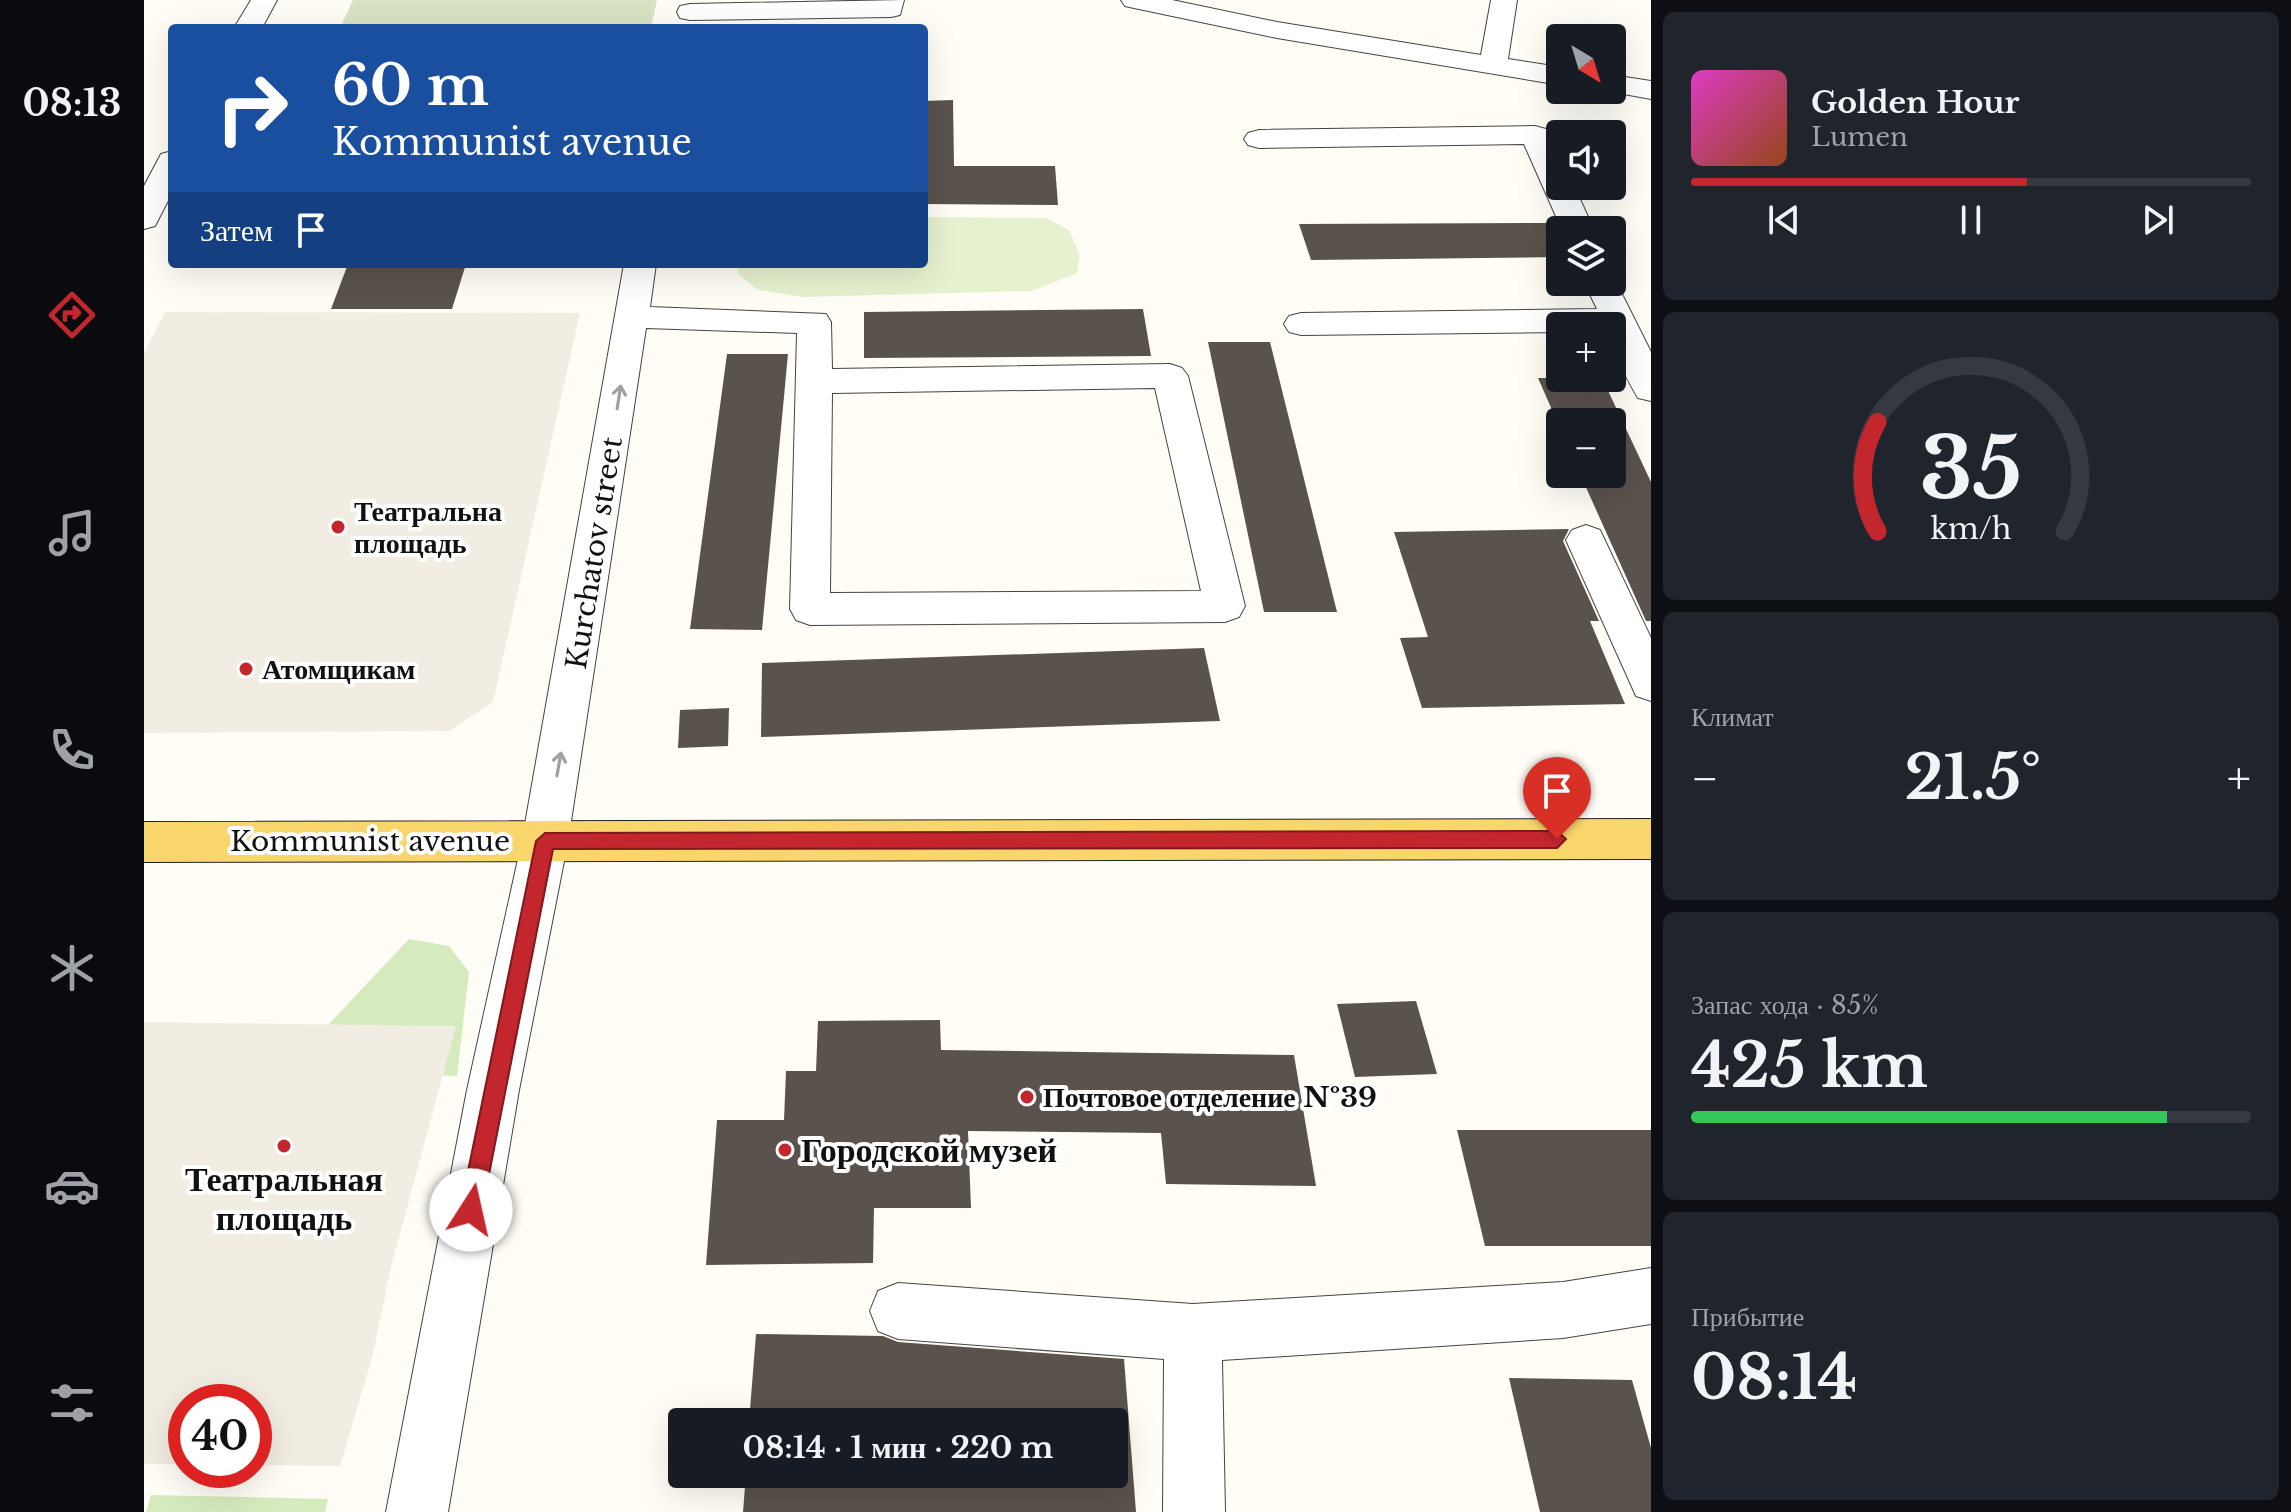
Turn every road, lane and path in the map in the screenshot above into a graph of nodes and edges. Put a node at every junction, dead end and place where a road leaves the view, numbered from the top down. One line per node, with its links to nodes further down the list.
1 (264, 0): 6 (street)
2 (891, 0): 5 (street)
3 (1134, 0): 7 (street)
4 (1504, 0): 7 (street)
5 (689, 13)
6 (250, 24)
7 (1493, 65): 8 (street)
8 (1546, 74)
9 (1626, 86): 10 (street)
10 (1651, 90)
11 (1259, 139): 13 (street)
12 (158, 176): 14 (street)
13 (1572, 216)
14 (144, 219)
15 (639, 268): 16 (street, Kurchatov street)
16 (632, 317): 20 (street); 25 (street, Kurchatov street, one-way to 16)
17 (1546, 321): 18 (street)
18 (1301, 324)
19 (1626, 337): 21 (street)
20 (814, 381): 20 (street)
21 (1651, 389)
22 (1586, 540): 23 (street)
23 (1651, 684)
24 (1651, 839): 25 (main road, Kommunist avenue)
25 (545, 841): 26 (main road, Kommunist avenue); 30 (street, Kurchatov street)
26 (144, 842)
27 (1649, 1304): 29 (street)
28 (898, 1311): 29 (street)
29 (1193, 1333): 31 (street)
30 (417, 1512)
31 (1194, 1512)

